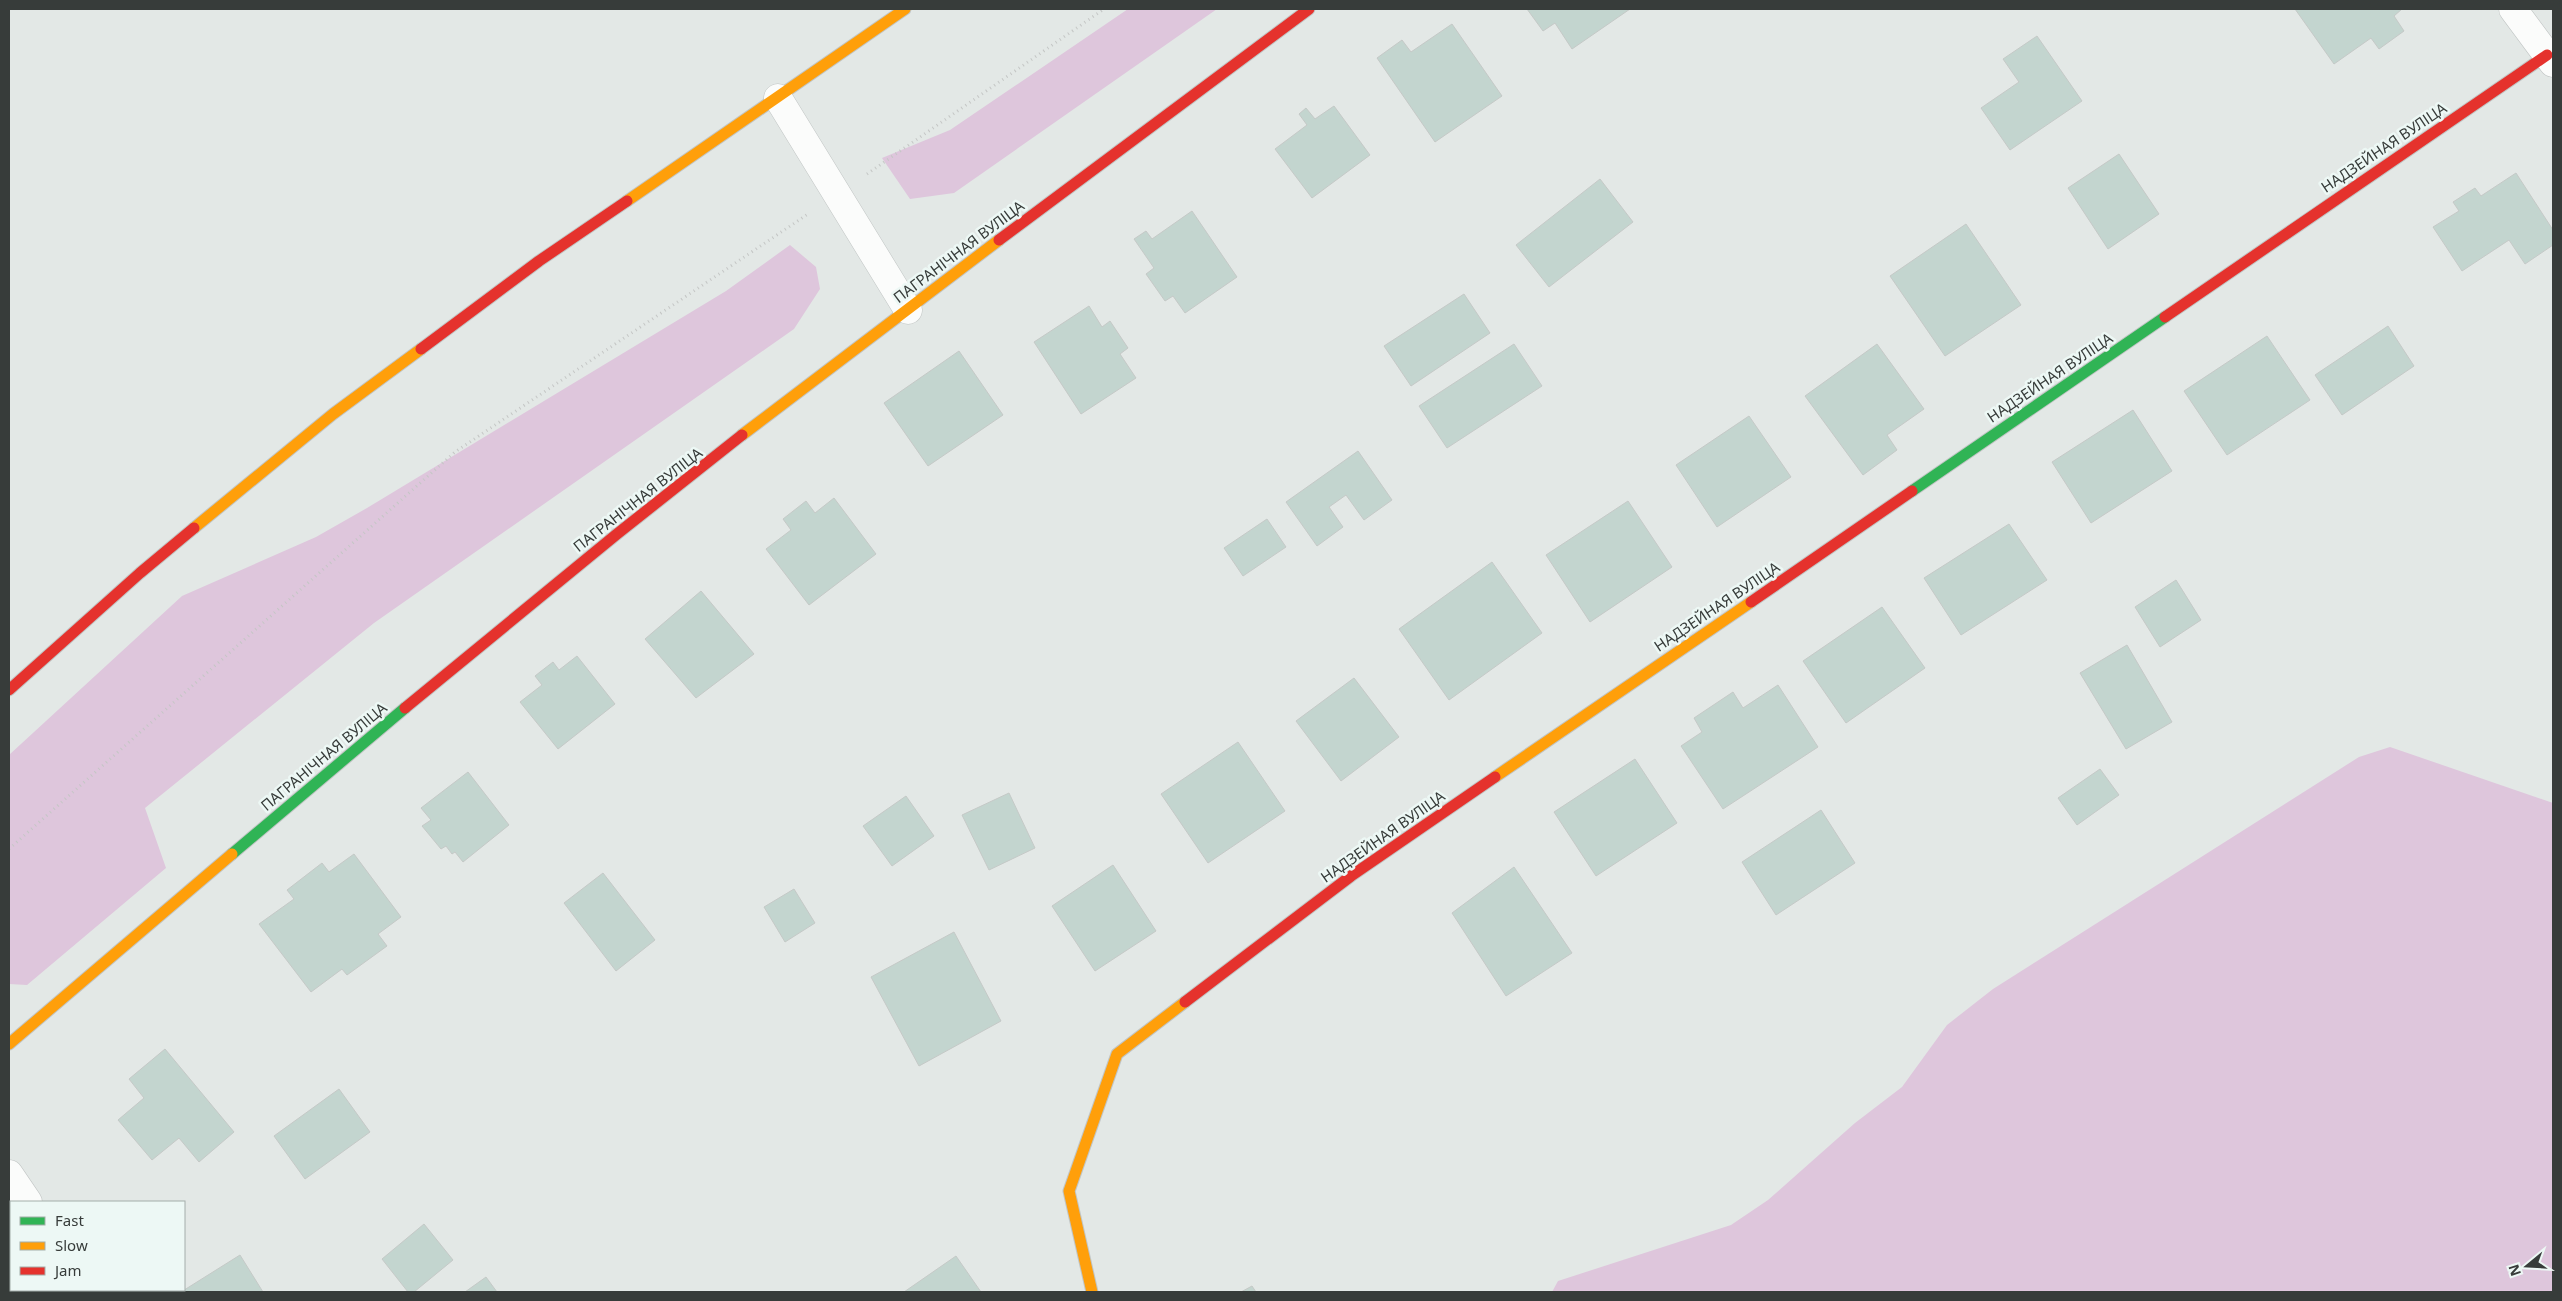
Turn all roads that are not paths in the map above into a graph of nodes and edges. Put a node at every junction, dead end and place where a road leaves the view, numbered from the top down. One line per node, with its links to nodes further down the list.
1 (904, 9): 5 (street)
2 (1309, 9): 6 (street, ПАГРАНІЧНАЯ ВУЛІЦА)
3 (2513, 9): 4 (street)
4 (2550, 59): 11 (street, НАДЗЕЙНАЯ ВУЛІЦА)
5 (778, 98): 6 (street); 7 (street)
6 (908, 310): 8 (street, ПАГРАНІЧНАЯ ВУЛІЦА)
7 (9, 690)
8 (9, 1044)
9 (9, 1174): 10 (street)
10 (27, 1201)
11 (1092, 1292)

